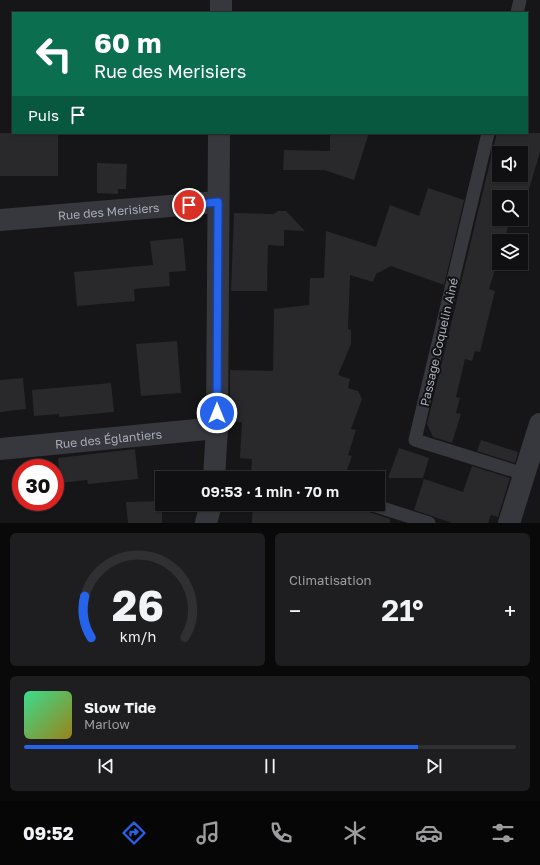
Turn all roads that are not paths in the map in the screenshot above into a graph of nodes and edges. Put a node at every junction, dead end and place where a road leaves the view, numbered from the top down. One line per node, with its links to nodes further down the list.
1 (221, 0): 3 (street)
2 (520, 0): 4 (lane)
3 (221, 12)
4 (517, 12)
5 (219, 134): 7 (street)
6 (488, 134): 13 (lane, Passage Coquelin Ainé)
7 (218, 202): 8 (street, Rue des Merisiers); 10 (street)
8 (0, 220)
9 (540, 424): 13 (street)
10 (217, 428): 11 (street, Rue des Églantiers); 12 (street)
11 (0, 449)
12 (214, 471)
13 (524, 474): 18 (street)
14 (385, 509): 17 (lane)
15 (209, 511): 16 (street)
16 (206, 523)
17 (429, 523)
18 (509, 523)

